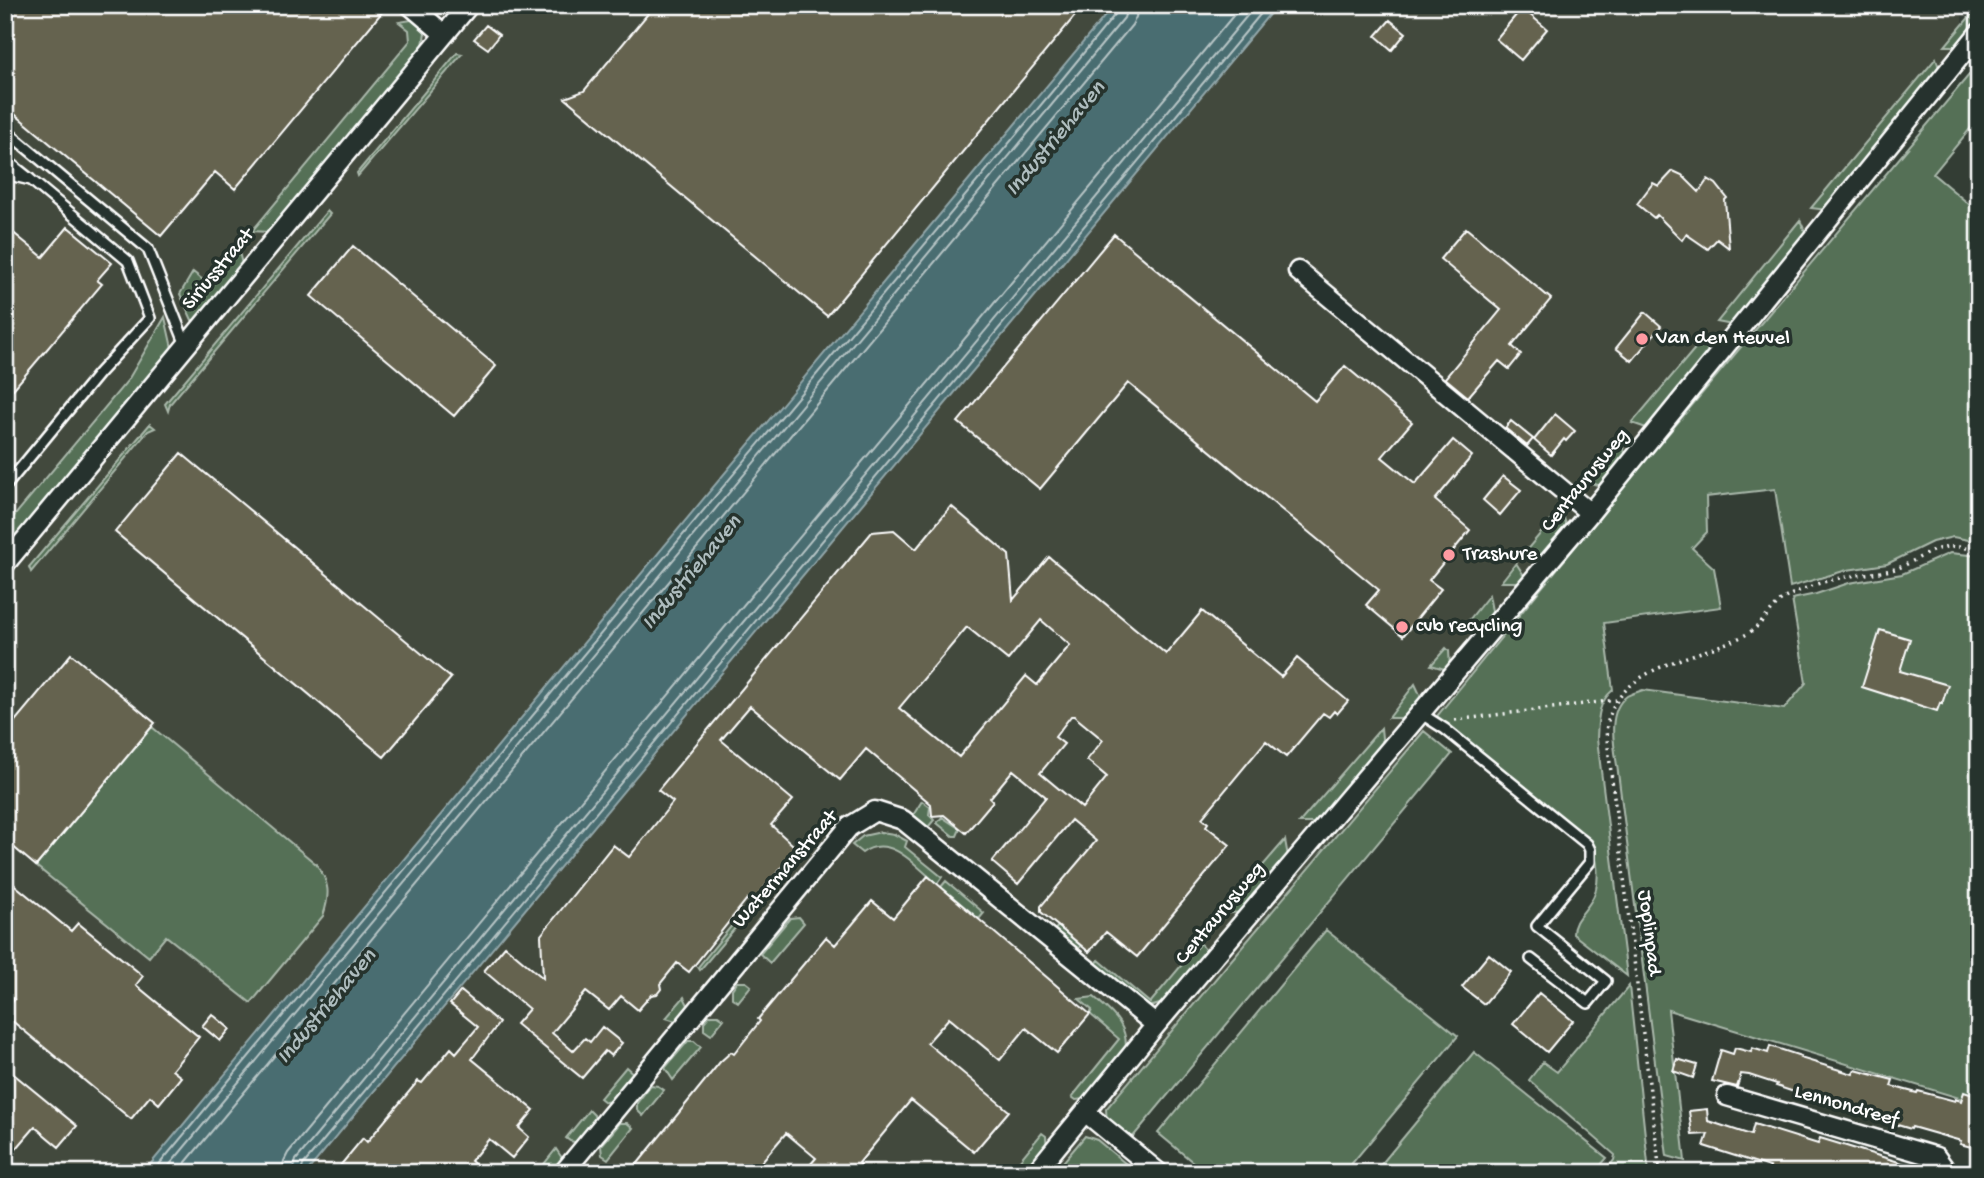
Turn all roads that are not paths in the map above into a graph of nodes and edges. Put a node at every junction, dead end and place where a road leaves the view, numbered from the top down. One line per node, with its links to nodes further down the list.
1 (410, 5): 4 (street)
2 (468, 6): 4 (street, Siriusstraat)
3 (1979, 33): 12 (street, Centaurusweg)
4 (444, 34): 10 (street, Siriusstraat)
5 (5, 130): 10 (lane)
6 (5, 159): 8 (lane)
7 (5, 174): 8 (lane)
8 (31, 180): 11 (lane)
9 (1298, 271): 12 (street)
10 (186, 345): 13 (street, Siriusstraat)
11 (5, 487)
12 (1590, 513): 14 (street, Centaurusweg)
13 (5, 564)
14 (1426, 718): 15 (lane); 16 (street, Centaurusweg)
15 (1531, 959)
16 (1156, 1025): 18 (street, Centaurusweg); 19 (street, Watermanstraat)
17 (1727, 1096): 22 (street, Lennondreef)
18 (1085, 1112): 20 (street, Centaurusweg); 21 (street)
19 (563, 1173)
20 (1035, 1173)
21 (1159, 1173)
22 (1944, 1173)

